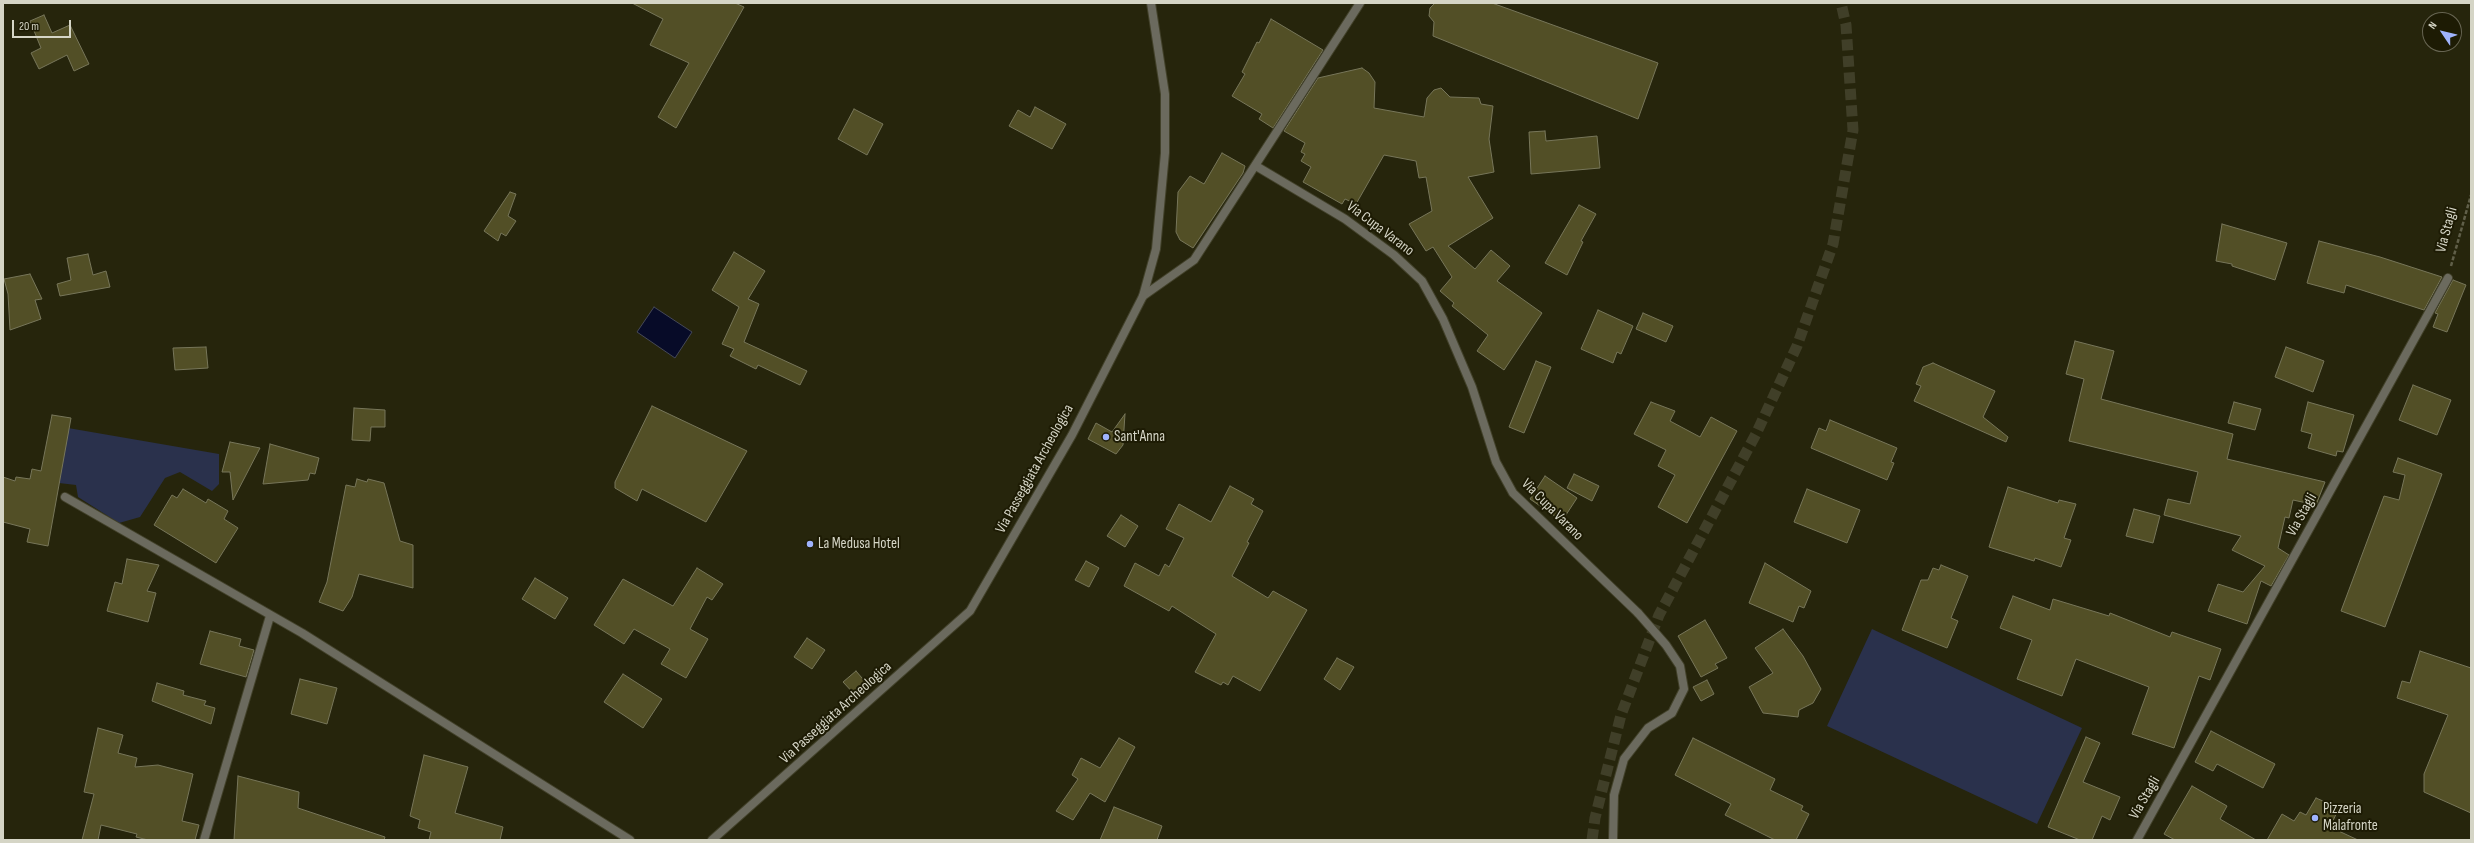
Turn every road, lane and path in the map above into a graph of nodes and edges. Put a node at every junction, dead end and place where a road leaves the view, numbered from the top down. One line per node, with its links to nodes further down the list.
1 (1151, 3): 6 (street, Via Passeggiata Archeologica)
2 (1360, 3): 3 (street)
3 (1256, 166): 6 (street); 12 (street, Via Cupa Varano)
4 (2471, 195): 5 (path, Via Stagli)
5 (2448, 278): 13 (street, Via Stagli)
6 (1143, 296): 11 (street, Via Passeggiata Archeologica)
7 (65, 497): 8 (street)
8 (270, 616): 9 (street); 10 (street)
9 (204, 840)
10 (630, 840)
11 (712, 840)
12 (1613, 840)
13 (2137, 840)

